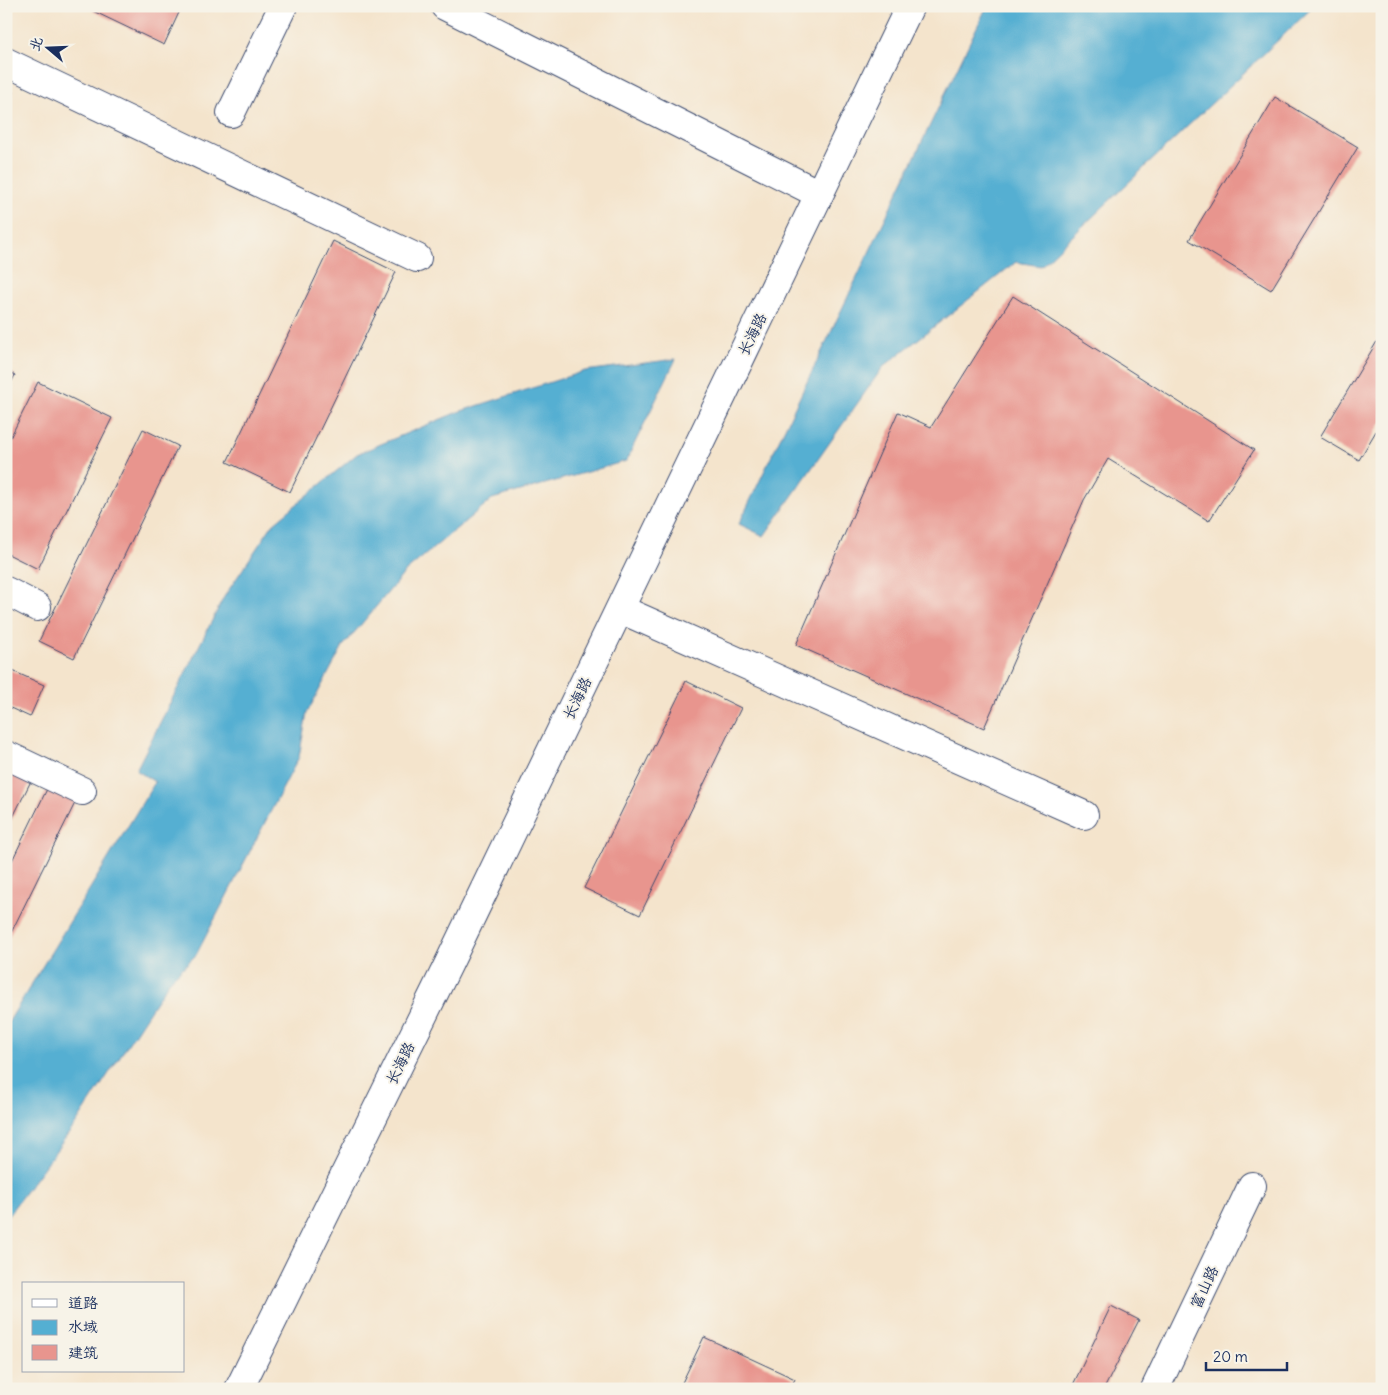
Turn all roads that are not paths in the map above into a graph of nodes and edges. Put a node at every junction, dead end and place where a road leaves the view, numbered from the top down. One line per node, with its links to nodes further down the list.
1 (283, 6): 5 (street)
2 (445, 6): 6 (street)
3 (910, 6): 6 (street, 长海路)
4 (6, 62): 7 (street)
5 (231, 113)
6 (820, 194): 10 (street, 长海路)
7 (417, 258)
8 (6, 591): 9 (street)
9 (37, 607)
10 (620, 609): 13 (street); 15 (street, 长海路)
11 (6, 755): 12 (street)
12 (82, 791)
13 (1084, 815)
14 (1252, 1186): 16 (street, 富山路)
15 (240, 1389)
16 (1156, 1389)

